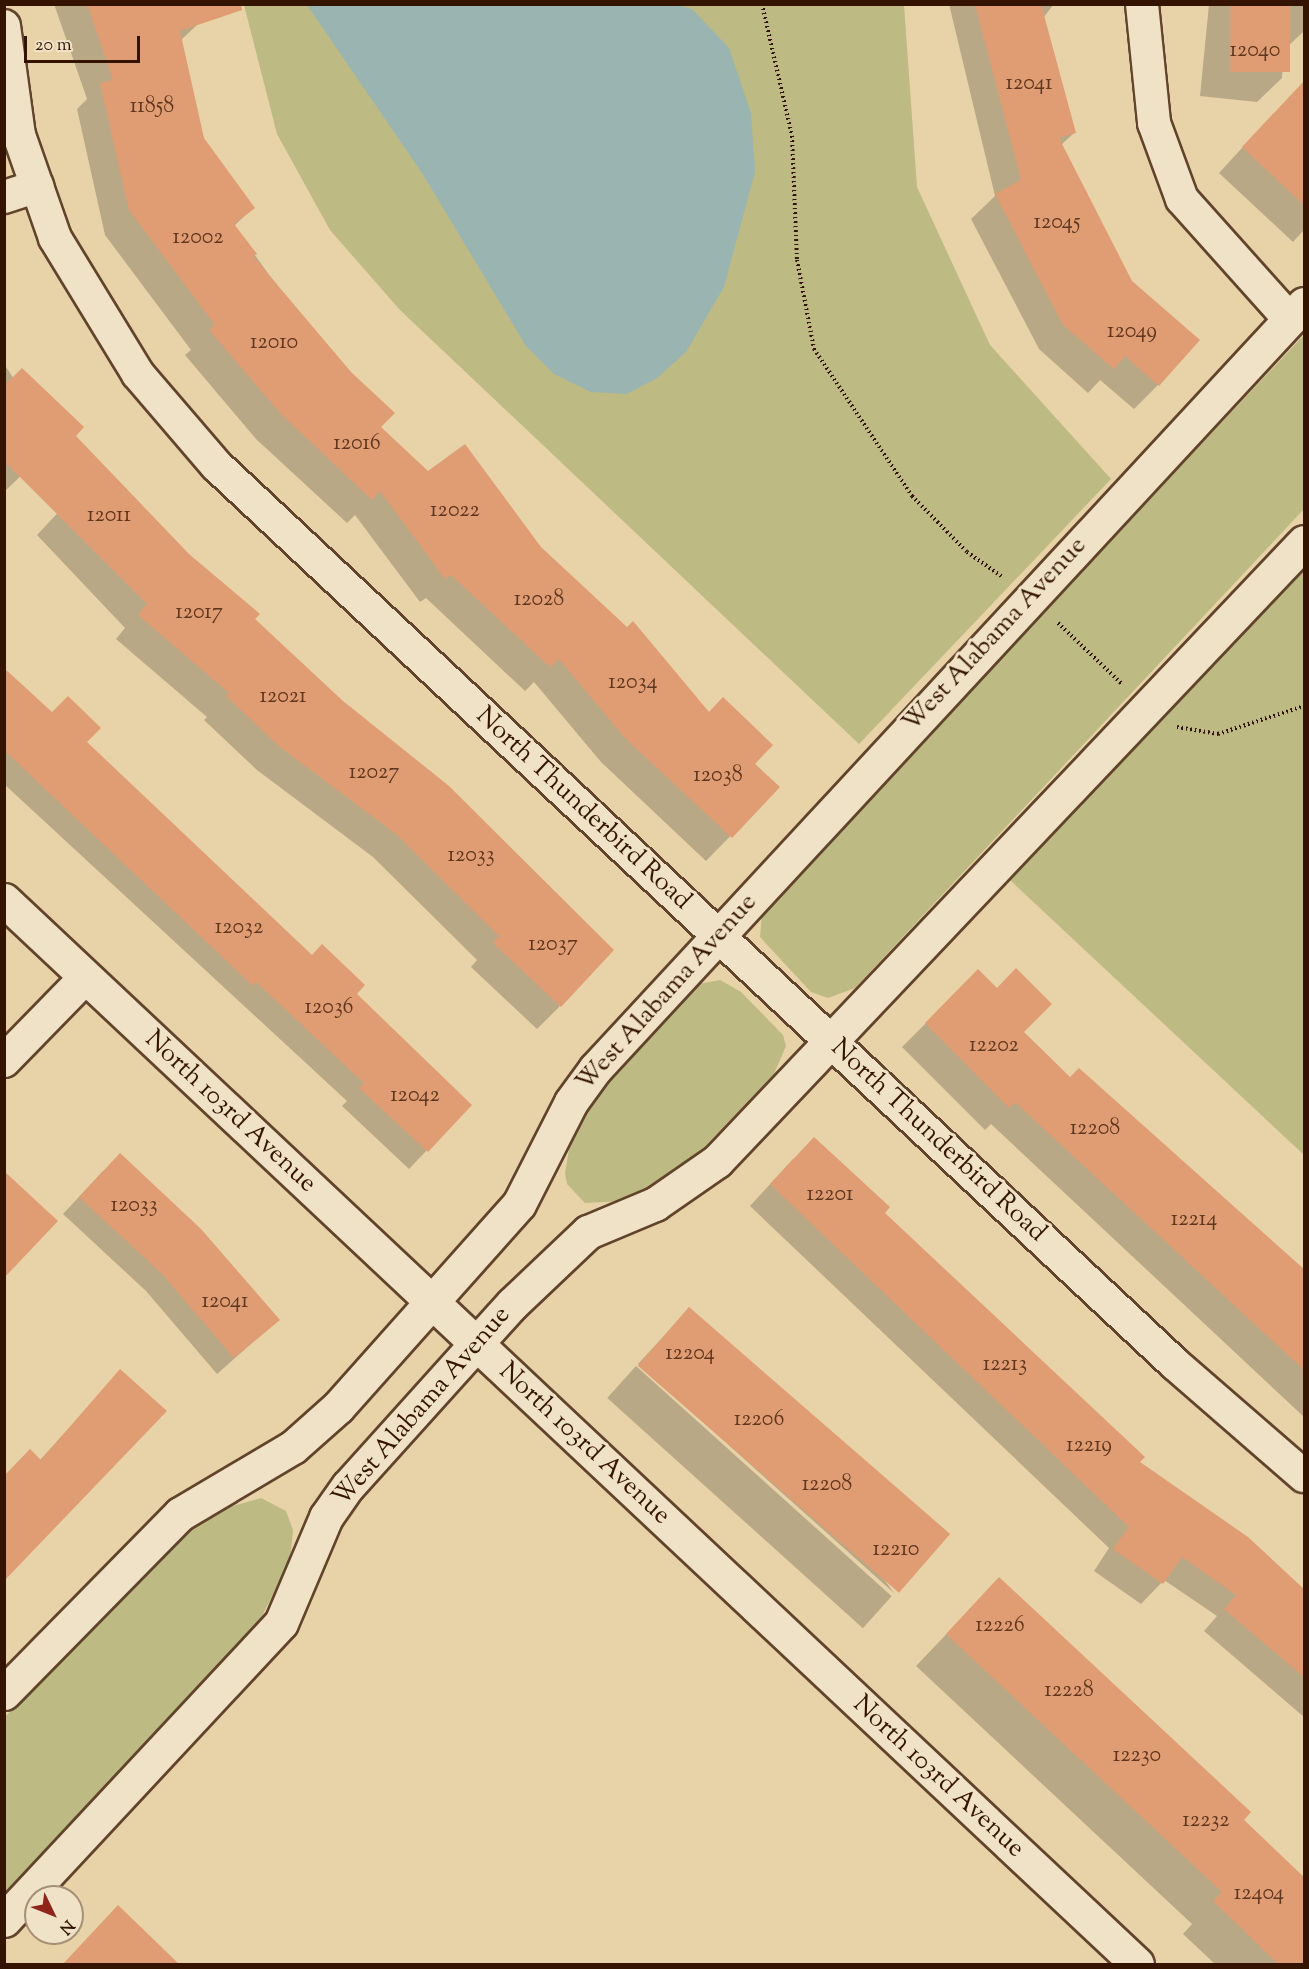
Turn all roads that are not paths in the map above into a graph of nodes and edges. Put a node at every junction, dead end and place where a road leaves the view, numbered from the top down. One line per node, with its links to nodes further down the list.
1 (1142, 4): 5 (street)
2 (4, 26): 3 (street, North Thunderbird Road)
3 (37, 186): 4 (street); 8 (street, North Thunderbird Road)
4 (4, 197)
5 (1297, 312): 8 (street, West Alabama Avenue)
6 (1305, 542): 10 (street, West Alabama Avenue)
7 (4, 900): 9 (street, North 103rd Avenue)
8 (718, 935): 10 (street, North Thunderbird Road); 12 (street, West Alabama Avenue)
9 (86, 977): 11 (street); 12 (street, North 103rd Avenue)
10 (830, 1039): 13 (street, West Alabama Avenue); 14 (street, North Thunderbird Road)
11 (4, 1061)
12 (433, 1303): 13 (street, North 103rd Avenue); 15 (street, West Alabama Avenue)
13 (478, 1345): 16 (street, West Alabama Avenue); 17 (street, North 103rd Avenue)
14 (1305, 1476)
15 (4, 1693)
16 (4, 1920)
17 (1137, 1965)

